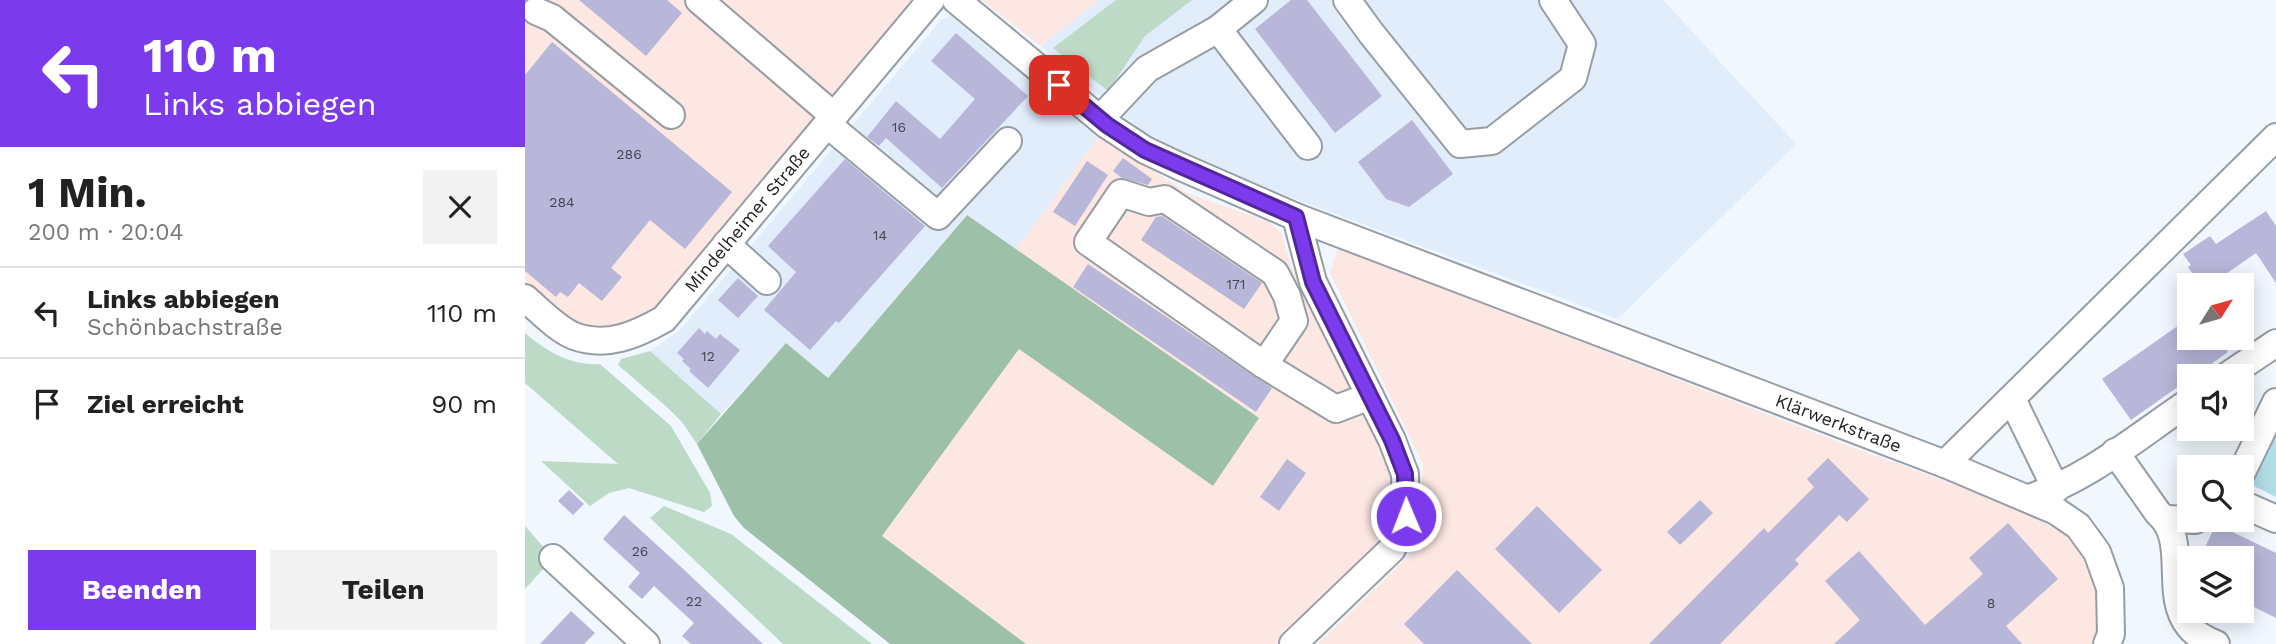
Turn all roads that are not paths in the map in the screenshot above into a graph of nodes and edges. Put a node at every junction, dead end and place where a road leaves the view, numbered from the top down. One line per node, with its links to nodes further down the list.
1 (699, 0): 11 (street)
2 (931, 0): 11 (street, Mindelheimer Straße)
3 (956, 0): 10 (street, Klärwerkstraße)
4 (1254, 0): 8 (street)
5 (1347, 0): 6 (street)
6 (1553, 0)
7 (529, 12): 9 (street)
8 (1218, 29): 10 (street); 14 (street)
9 (671, 115)
10 (1100, 119): 15 (street, Klärwerkstraße)
11 (831, 120): 13 (street); 16 (street, Mindelheimer Straße)
12 (2276, 137): 23 (street)
13 (1008, 141)
14 (1308, 146)
15 (1296, 217): 22 (street); 28 (street, Klärwerkstraße)
16 (726, 244): 17 (street); 18 (street, Mindelheimer Straße)
17 (767, 281)
18 (525, 298)
19 (2276, 343): 20 (street)
20 (2245, 364)
21 (1264, 365): 21 (street); 22 (street)
22 (1370, 396): 37 (street)
23 (2011, 399): 28 (street); 29 (street)
24 (2276, 402): 27 (street)
25 (2177, 410): 26 (street)
26 (2115, 452): 29 (street); 32 (street)
27 (2250, 455)
28 (1945, 464): 30 (street, Klärwerkstraße)
29 (2056, 489): 30 (street)
30 (2029, 498): 38 (street, Klärwerkstraße)
31 (2254, 509): 34 (street)
32 (2166, 519): 33 (street); 39 (street)
33 (2177, 519)
34 (2276, 519)
35 (554, 558): 36 (street)
36 (631, 639)
37 (1293, 644)
38 (2108, 644)
39 (2216, 644)

